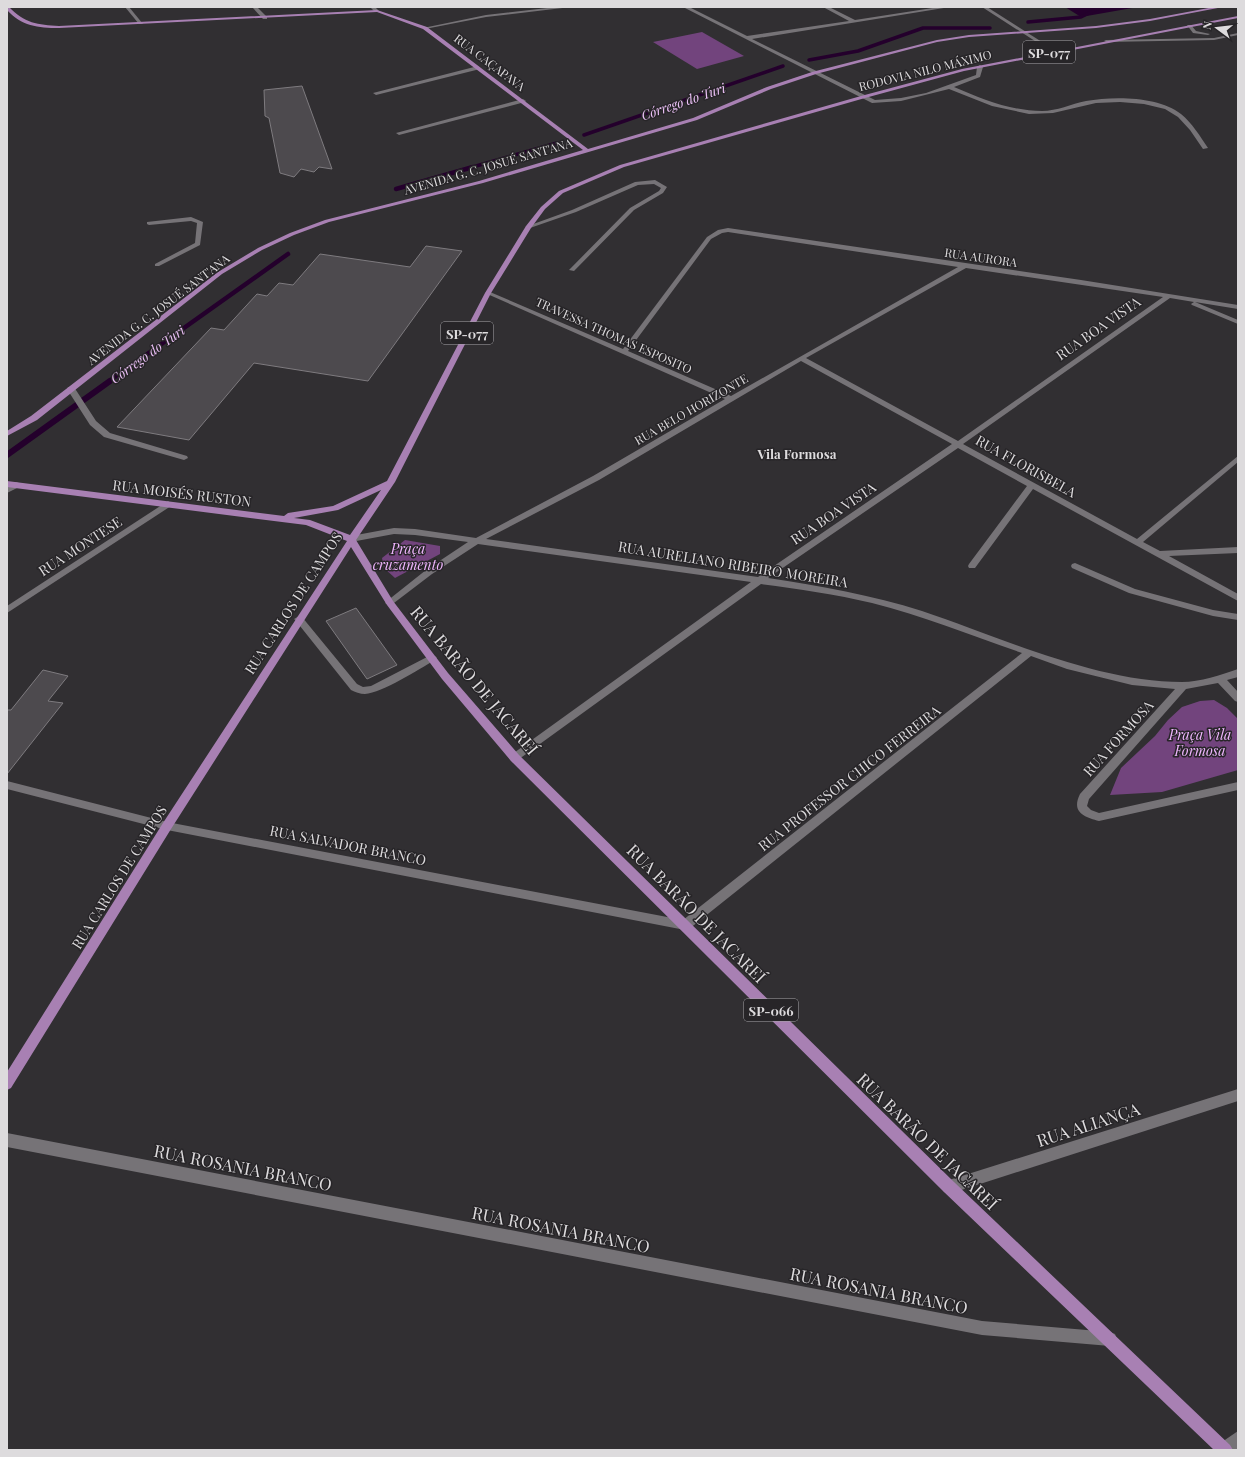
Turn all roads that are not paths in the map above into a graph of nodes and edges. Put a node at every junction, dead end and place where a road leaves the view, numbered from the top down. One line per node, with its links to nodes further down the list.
1 (7, 7): 17 (main road)
2 (127, 7): 17 (street)
3 (254, 7): 15 (street)
4 (372, 7): 13 (street, RUA CAÇAPAVA)
5 (569, 7): 19 (street)
6 (685, 7): 23 (street)
7 (825, 7): 16 (street)
8 (913, 7): 12 (street)
9 (948, 7): 12 (street)
10 (984, 7): 21 (street)
11 (1221, 7): 21 (main road, AVENIDA G. C. JOSUÉ SANT'ANA)
12 (919, 11): 16 (street)
13 (377, 12): 15 (main road); 19 (main road, RUA CAÇAPAVA)
14 (1238, 17): 18 (main road, RODOVIA NILO MÁXIMO / SP-077)
15 (265, 18): 17 (main road)
16 (853, 21): 23 (street)
17 (141, 23)
18 (1189, 26): 20 (street); 24 (main road, RODOVIA NILO MÁXIMO / SP-077)
19 (425, 28): 27 (main road, RUA CAÇAPAVA)
20 (1238, 30)
21 (1026, 32): 25 (street); 28 (main road, AVENIDA G. C. JOSUÉ SANT'ANA)
22 (1238, 34): 24 (street)
23 (746, 38): 28 (street)
24 (1106, 41): 25 (main road, RODOVIA NILO MÁXIMO / SP-077)
25 (1054, 51): 26 (main road, RODOVIA NILO MÁXIMO / SP-077)
26 (980, 67): 29 (street); 31 (main road, RODOVIA NILO MÁXIMO / SP-077)
27 (478, 68): 30 (street); 32 (main road, RUA CAÇAPAVA)
28 (814, 73): 31 (street); 35 (main road, AVENIDA G. C. JOSUÉ SANT'ANA)
29 (948, 87): 31 (street); 34 (street)
30 (376, 93)
31 (862, 97): 36 (main road, RODOVIA NILO MÁXIMO / SP-077)
32 (523, 101): 33 (street); 35 (main road, RUA CAÇAPAVA)
33 (399, 133)
34 (1205, 148)
35 (586, 150): 48 (main road, AVENIDA G. C. JOSUÉ SANT'ANA)
36 (622, 166): 38 (main road, RUA CARLOS DE CAMPOS / SP-077)
37 (149, 223): 39 (street)
38 (528, 227): 41 (street); 42 (main road, RUA CARLOS DE CAMPOS / SP-077)
39 (157, 265)
40 (965, 266): 43 (street, RUA AURORA); 46 (street, RUA AURORA); 47 (street, RUA BELO HORIZONTE)
41 (572, 270)
42 (488, 293): 46 (street, TRAVESSA THOMAS ESPOSITO); 56 (main road, RUA CARLOS DE CAMPOS / SP-077)
43 (1173, 296): 44 (street, RUA AURORA); 45 (street); 53 (street, RUA BOA VISTA)
44 (1238, 307)
45 (1238, 322)
46 (624, 352): 49 (street, TRAVESSA THOMAS ESPOSITO)
47 (801, 358): 49 (street, RUA BELO HORIZONTE); 53 (street, RUA FLORISBELA)
48 (71, 389): 50 (main road, AVENIDA G. C. JOSUÉ SANT'ANA); 54 (street)
49 (731, 399): 64 (street, RUA BELO HORIZONTE)
50 (34, 418): 51 (main road); 52 (main road, AVENIDA G. C. JOSUÉ SANT'ANA)
51 (7, 427)
52 (7, 434)
53 (958, 444): 59 (street, RUA FLORISBELA); 70 (street, RUA BOA VISTA)
54 (184, 458)
55 (1238, 458): 65 (street)
56 (391, 482): 62 (main road); 63 (main road, RUA CARLOS DE CAMPOS / SP-077)
57 (7, 484): 58 (main road, RUA MOISÉS RUSTON)
58 (16, 485): 60 (street); 61 (main road, RUA MOISÉS RUSTON)
59 (1032, 485): 65 (street, RUA FLORISBELA); 68 (street)
60 (7, 490)
61 (168, 504): 62 (main road, RUA MOISÉS RUSTON); 73 (street, RUA MONTESE)
62 (276, 518): 63 (main road, RUA MOISÉS RUSTON)
63 (351, 539): 64 (street, RUA AURELIANO RIBEIRO MOREIRA); 72 (main road, RUA BARÃO DE JACAREÍ / SP-066); 75 (main road, RUA CARLOS DE CAMPOS)
64 (476, 541): 70 (street, RUA AURELIANO RIBEIRO MOREIRA); 72 (street, RUA BELO HORIZONTE)
65 (1138, 542): 67 (street, RUA FLORISBELA)
66 (1238, 550): 67 (street)
67 (1160, 554): 71 (street, RUA FLORISBELA)
68 (972, 566)
69 (1075, 566): 74 (street)
70 (761, 579): 76 (street, RUA AURELIANO RIBEIRO MOREIRA); 82 (street, RUA BOA VISTA)
71 (1238, 598)
72 (390, 603): 77 (main road, RUA BARÃO DE JACAREÍ / SP-066)
73 (7, 610)
74 (1238, 617)
75 (299, 619): 77 (street); 85 (main road, RUA CARLOS DE CAMPOS)
76 (1030, 652): 80 (street, RUA AURELIANO RIBEIRO MOREIRA); 86 (street, RUA PROFESSOR CHICO FERREIRA)
77 (432, 658): 82 (main road, RUA BARÃO DE JACAREÍ / SP-066)
78 (1238, 673): 79 (street, RUA AURELIANO RIBEIRO MOREIRA)
79 (1220, 679): 80 (street, RUA AURELIANO RIBEIRO MOREIRA); 81 (street)
80 (1182, 686): 84 (street, RUA FORMOSA)
81 (1238, 698)
82 (515, 758): 86 (main road, RUA BARÃO DE JACAREÍ / SP-066)
83 (7, 785): 85 (street, RUA SALVADOR BRANCO)
84 (1238, 786)
85 (166, 826): 86 (street, RUA SALVADOR BRANCO); 87 (main road, RUA CARLOS DE CAMPOS)
86 (685, 925): 90 (main road, RUA BARÃO DE JACAREÍ / SP-066)
87 (7, 1084)
88 (1238, 1095): 90 (street, RUA ALIANÇA)
89 (7, 1140): 91 (street, RUA ROSANIA BRANCO)
90 (949, 1187): 91 (main road, RUA BARÃO DE JACAREÍ / SP-066)
91 (1110, 1339): 93 (main road, RUA BARÃO DE JACAREÍ / SP-066)
92 (1238, 1439): 93 (street)
93 (1225, 1450)

